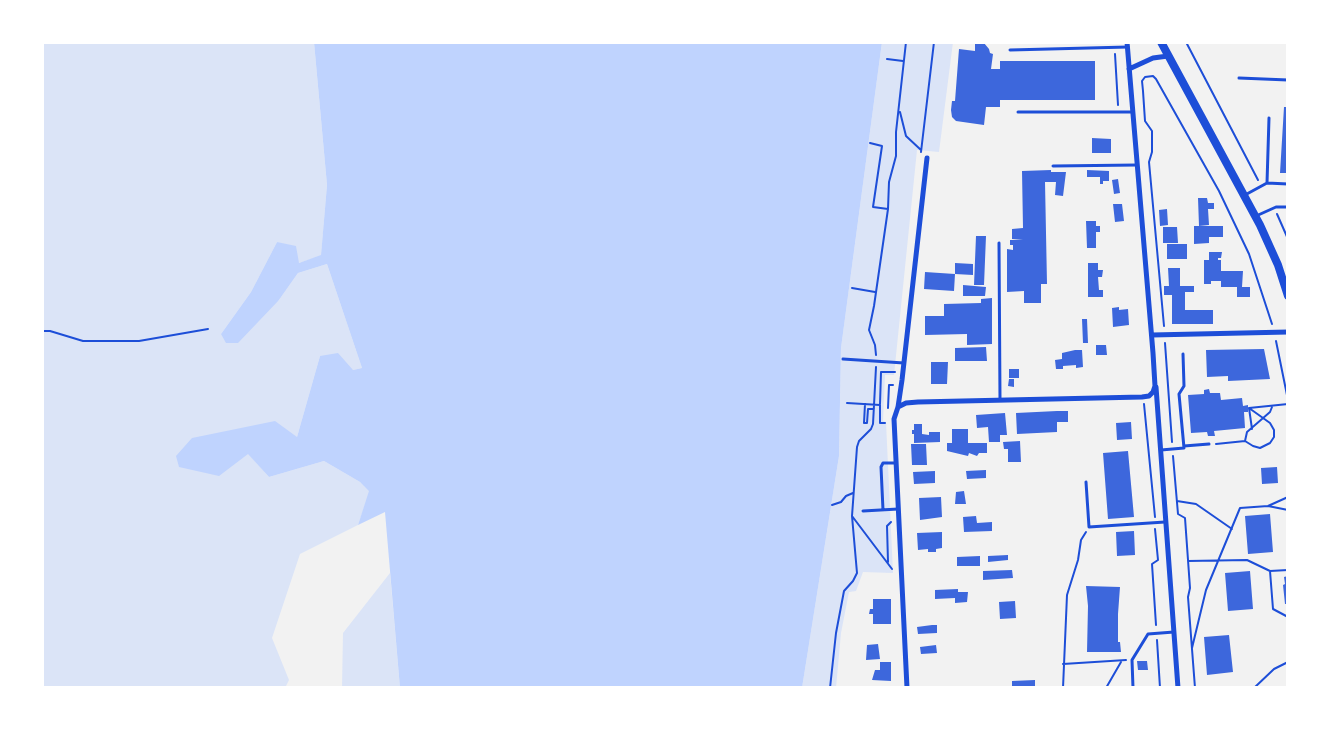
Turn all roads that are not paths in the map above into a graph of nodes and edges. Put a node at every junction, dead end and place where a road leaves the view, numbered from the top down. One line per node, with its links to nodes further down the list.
1 (1066, 42): 4 (lane)
2 (1161, 42): 6 (main road)
3 (1127, 45): 4 (lane); 7 (street)
4 (1067, 49): 5 (lane)
5 (1010, 50)
6 (1168, 56): 7 (street); 18 (main road)
7 (1129, 69): 11 (street)
8 (1239, 78): 9 (lane)
9 (1288, 80)
10 (1018, 112): 11 (lane)
11 (1133, 112): 14 (street)
12 (1269, 118): 16 (lane)
13 (927, 158): 27 (street)
14 (1137, 165): 15 (lane); 24 (street)
15 (1053, 166)
16 (1267, 183): 17 (lane); 18 (lane)
17 (1288, 184)
18 (1245, 195): 20 (main road)
19 (1288, 207): 20 (lane)
20 (1256, 216): 22 (main road)
21 (999, 243): 29 (lane)
22 (1288, 296)
23 (1288, 332): 24 (street)
24 (1152, 335): 28 (street)
25 (1182, 354): 32 (lane)
26 (843, 359): 27 (lane)
27 (903, 363): 30 (street)
28 (1154, 389): 29 (street); 33 (street)
29 (1000, 400): 30 (street)
30 (898, 407): 34 (street)
31 (1209, 444): 32 (lane)
32 (1184, 446): 33 (lane)
33 (1161, 450): 39 (street)
34 (896, 463): 36 (street); 37 (lane)
35 (1086, 482): 39 (lane)
36 (898, 509): 37 (lane); 41 (street)
37 (883, 510): 38 (lane)
38 (864, 511)
39 (1167, 522): 40 (street)
40 (1174, 632): 42 (lane); 43 (street)
41 (907, 688)
42 (1133, 688)
43 (1178, 688)

